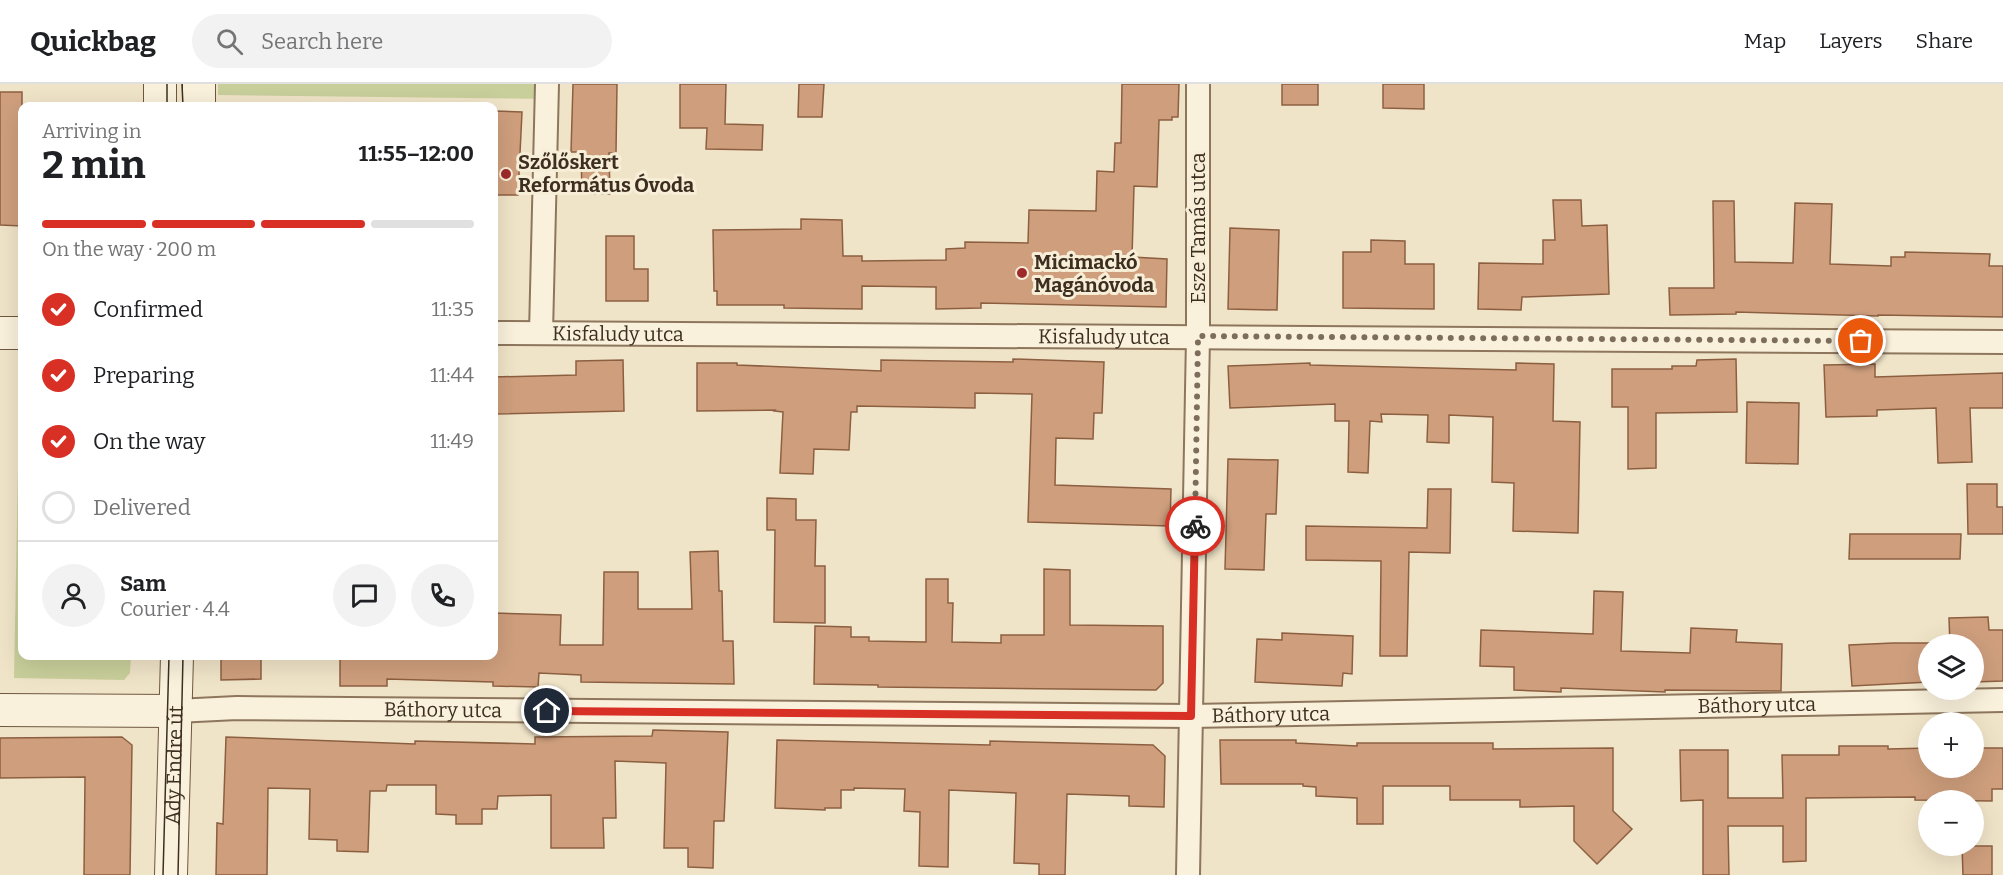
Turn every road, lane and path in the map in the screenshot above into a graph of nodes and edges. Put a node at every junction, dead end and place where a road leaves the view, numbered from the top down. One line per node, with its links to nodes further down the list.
1 (160, 84): 5 (street)
2 (199, 84): 6 (street)
3 (547, 84): 10 (street)
4 (1198, 84): 11 (street, Esze Tamás utca)
5 (160, 102)
6 (199, 102)
7 (0, 333): 8 (street)
8 (18, 333)
9 (498, 333): 10 (street, Kisfaludy utca)
10 (541, 333): 11 (street, Kisfaludy utca)
11 (1198, 336): 12 (street, Kisfaludy utca); 17 (street, Esze Tamás utca)
12 (2003, 342)
13 (177, 660): 16 (street, Ady Endre út)
14 (2003, 700): 17 (street, Báthory utca)
15 (0, 710): 16 (street, Báthory utca)
16 (176, 711): 17 (street, Báthory utca); 18 (street, Ady Endre út)
17 (1191, 716): 19 (street, Esze Tamás utca)
18 (171, 875)
19 (1188, 875)

